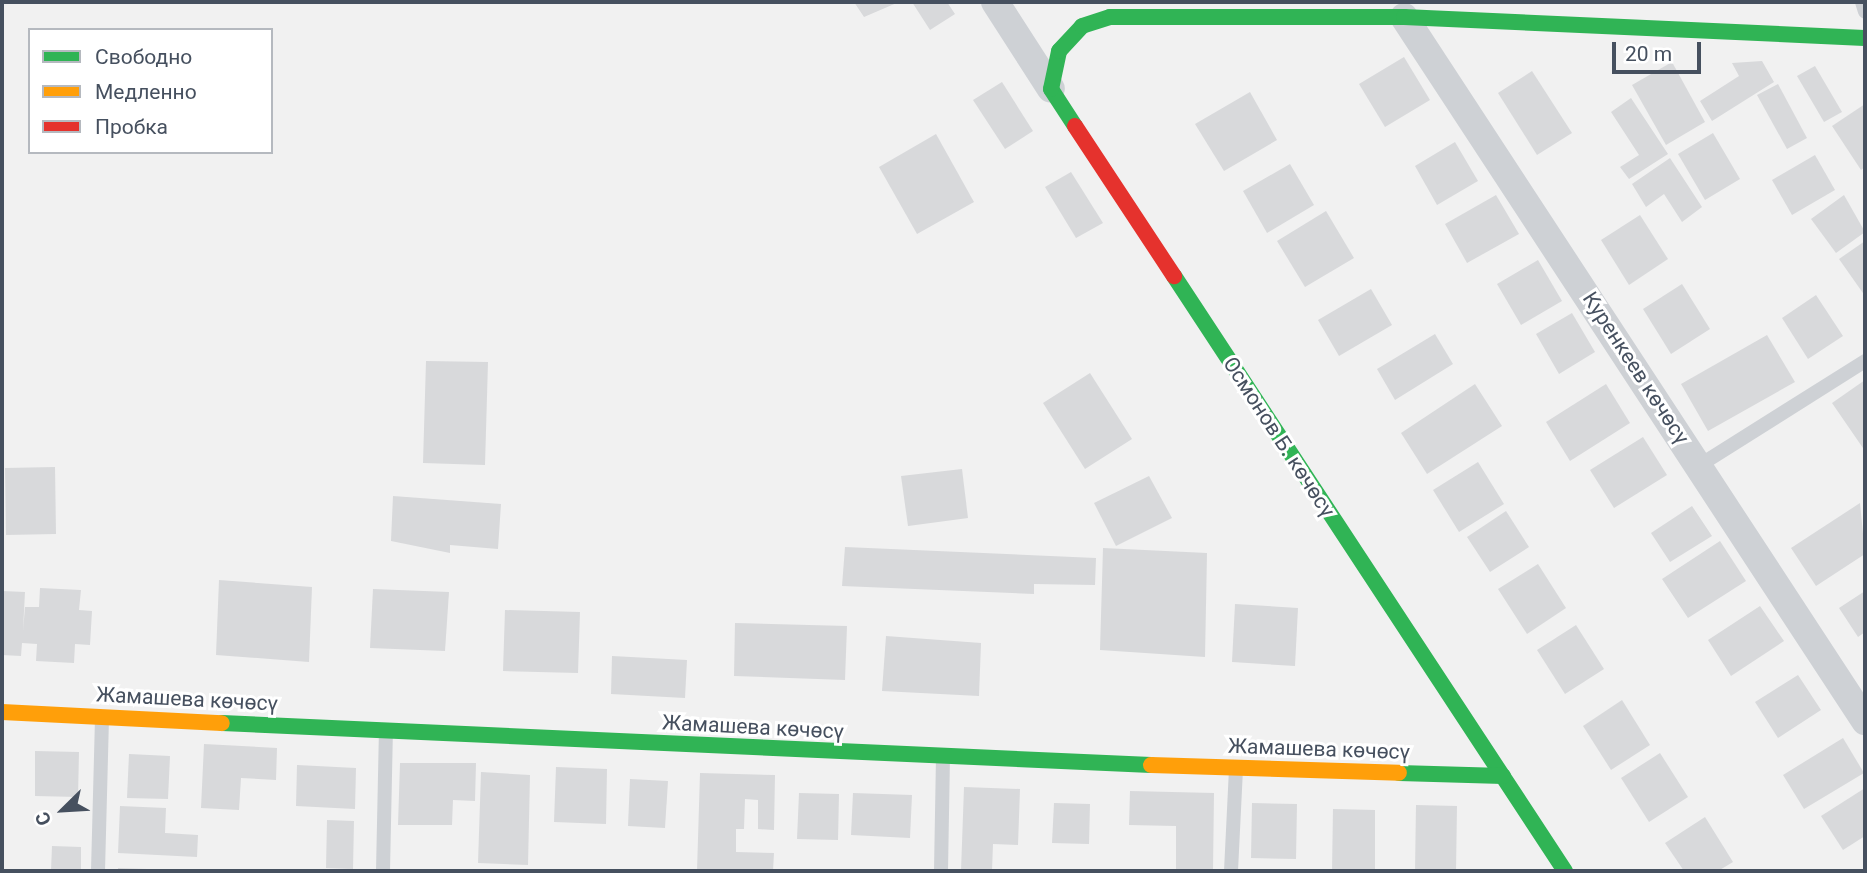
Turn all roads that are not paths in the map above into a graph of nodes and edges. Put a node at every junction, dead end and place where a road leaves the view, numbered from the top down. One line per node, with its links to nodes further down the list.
1 (995, 2): 10 (street, Осмонов Б. көчөсү)
2 (1193, 2): 6 (lane)
3 (1330, 2): 8 (lane)
4 (1862, 2): 5 (lane)
5 (1865, 12)
6 (1202, 17): 8 (main road); 10 (main road)
7 (1404, 17): 8 (main road); 9 (main road); 12 (street, Куренкеев көчөсү)
8 (1338, 19)
9 (1865, 38)
10 (1051, 89): 19 (main road, Осмонов Б. көчөсү)
11 (1865, 361): 12 (lane)
12 (1700, 465): 15 (street, Куренкеев көчөсү)
13 (2, 712): 14 (main road, Жамашева көчөсү)
14 (102, 716): 16 (main road, Жамашева көчөсү); 20 (lane)
15 (1865, 721)
16 (386, 729): 17 (main road, Жамашева көчөсү); 21 (lane)
17 (943, 758): 18 (main road, Жамашева көчөсү); 22 (lane)
18 (1236, 768): 19 (main road, Жамашева көчөсү); 23 (lane)
19 (1503, 776): 24 (main road, Осмонов Б. көчөсү)
20 (98, 871)
21 (383, 871)
22 (941, 871)
23 (1231, 871)
24 (1565, 871)

